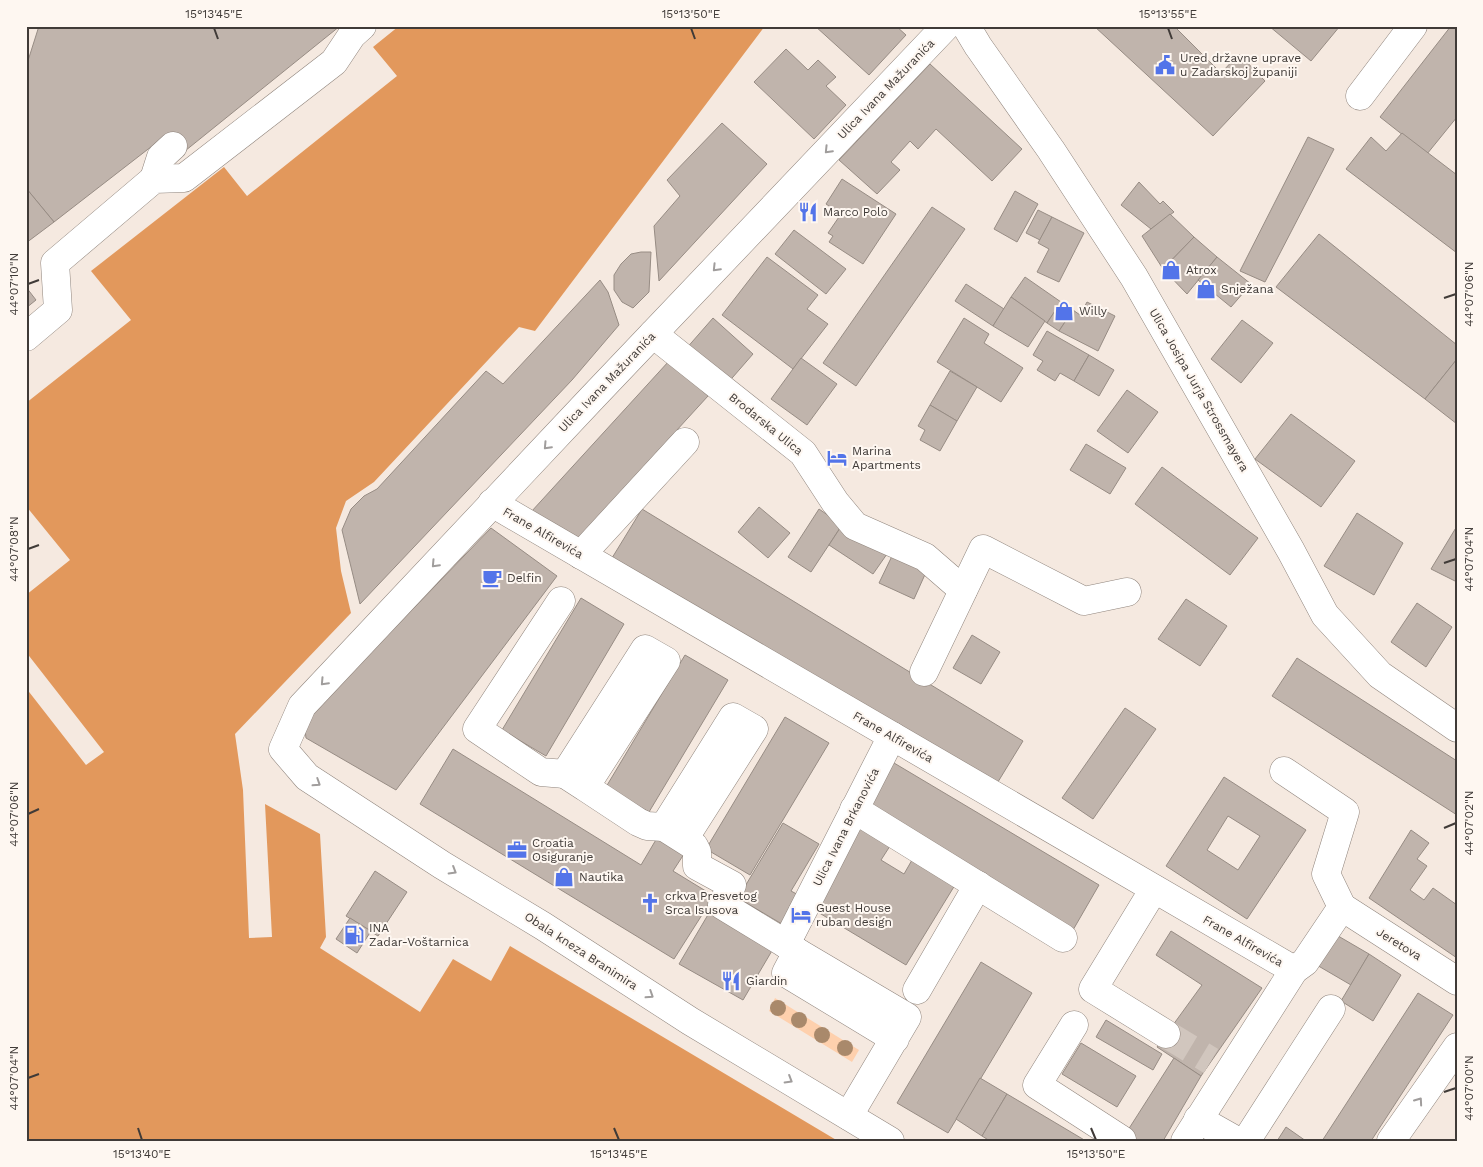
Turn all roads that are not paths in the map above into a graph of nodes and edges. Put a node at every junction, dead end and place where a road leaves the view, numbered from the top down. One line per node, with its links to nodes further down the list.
1 (362, 26): 7 (street)
2 (946, 26): 8 (street, Ulica Ivana Mažuranića, one-way to 8)
3 (966, 26): 17 (street, Ulica Josipa Jurja Strossmayera)
4 (1413, 26): 5 (street)
5 (1360, 96)
6 (173, 146): 7 (street)
7 (154, 179): 9 (street)
8 (653, 334): 11 (street, Ulica Ivana Mažuranića, one-way to 11); 13 (street, Brodarska Ulica)
9 (26, 337)
10 (684, 442): 12 (street)
11 (492, 504): 12 (street, Frane Alfirevića); 19 (street, Ulica Ivana Mažuranića, one-way to 19)
12 (581, 555): 18 (street, Frane Alfirevića)
13 (963, 590): 14 (street); 16 (street)
14 (1126, 592)
15 (561, 601): 26 (street)
16 (924, 672)
17 (1457, 728)
18 (892, 736): 21 (street, Ulica Ivana Brkanovića); 23 (street, Frane Alfirevića)
19 (283, 749): 34 (street, Obala kneza Branimira, one-way to 34)
20 (1284, 771): 24 (street)
21 (854, 809): 22 (street); 26 (street, Ulica Ivana Brkanovića)
22 (978, 885): 25 (street); 29 (street)
23 (1154, 889): 27 (street, Frane Alfirevića); 32 (street)
24 (1342, 907): 27 (street, Frane Alfirevića); 28 (street, Jeretova)
25 (1063, 938)
26 (792, 948): 34 (street)
27 (1294, 970): 35 (street, Frane Alfirevića)
28 (1457, 981)
29 (917, 990)
30 (1330, 1009): 39 (street)
31 (1074, 1025): 36 (street)
32 (1166, 1034)
33 (1457, 1046): 40 (street, one-way to 33)
34 (849, 1116): 37 (street, Obala kneza Branimira)
35 (1191, 1130): 38 (street)
36 (1122, 1140)
37 (890, 1141)
38 (1237, 1141)
39 (1246, 1141)
40 (1391, 1141)

